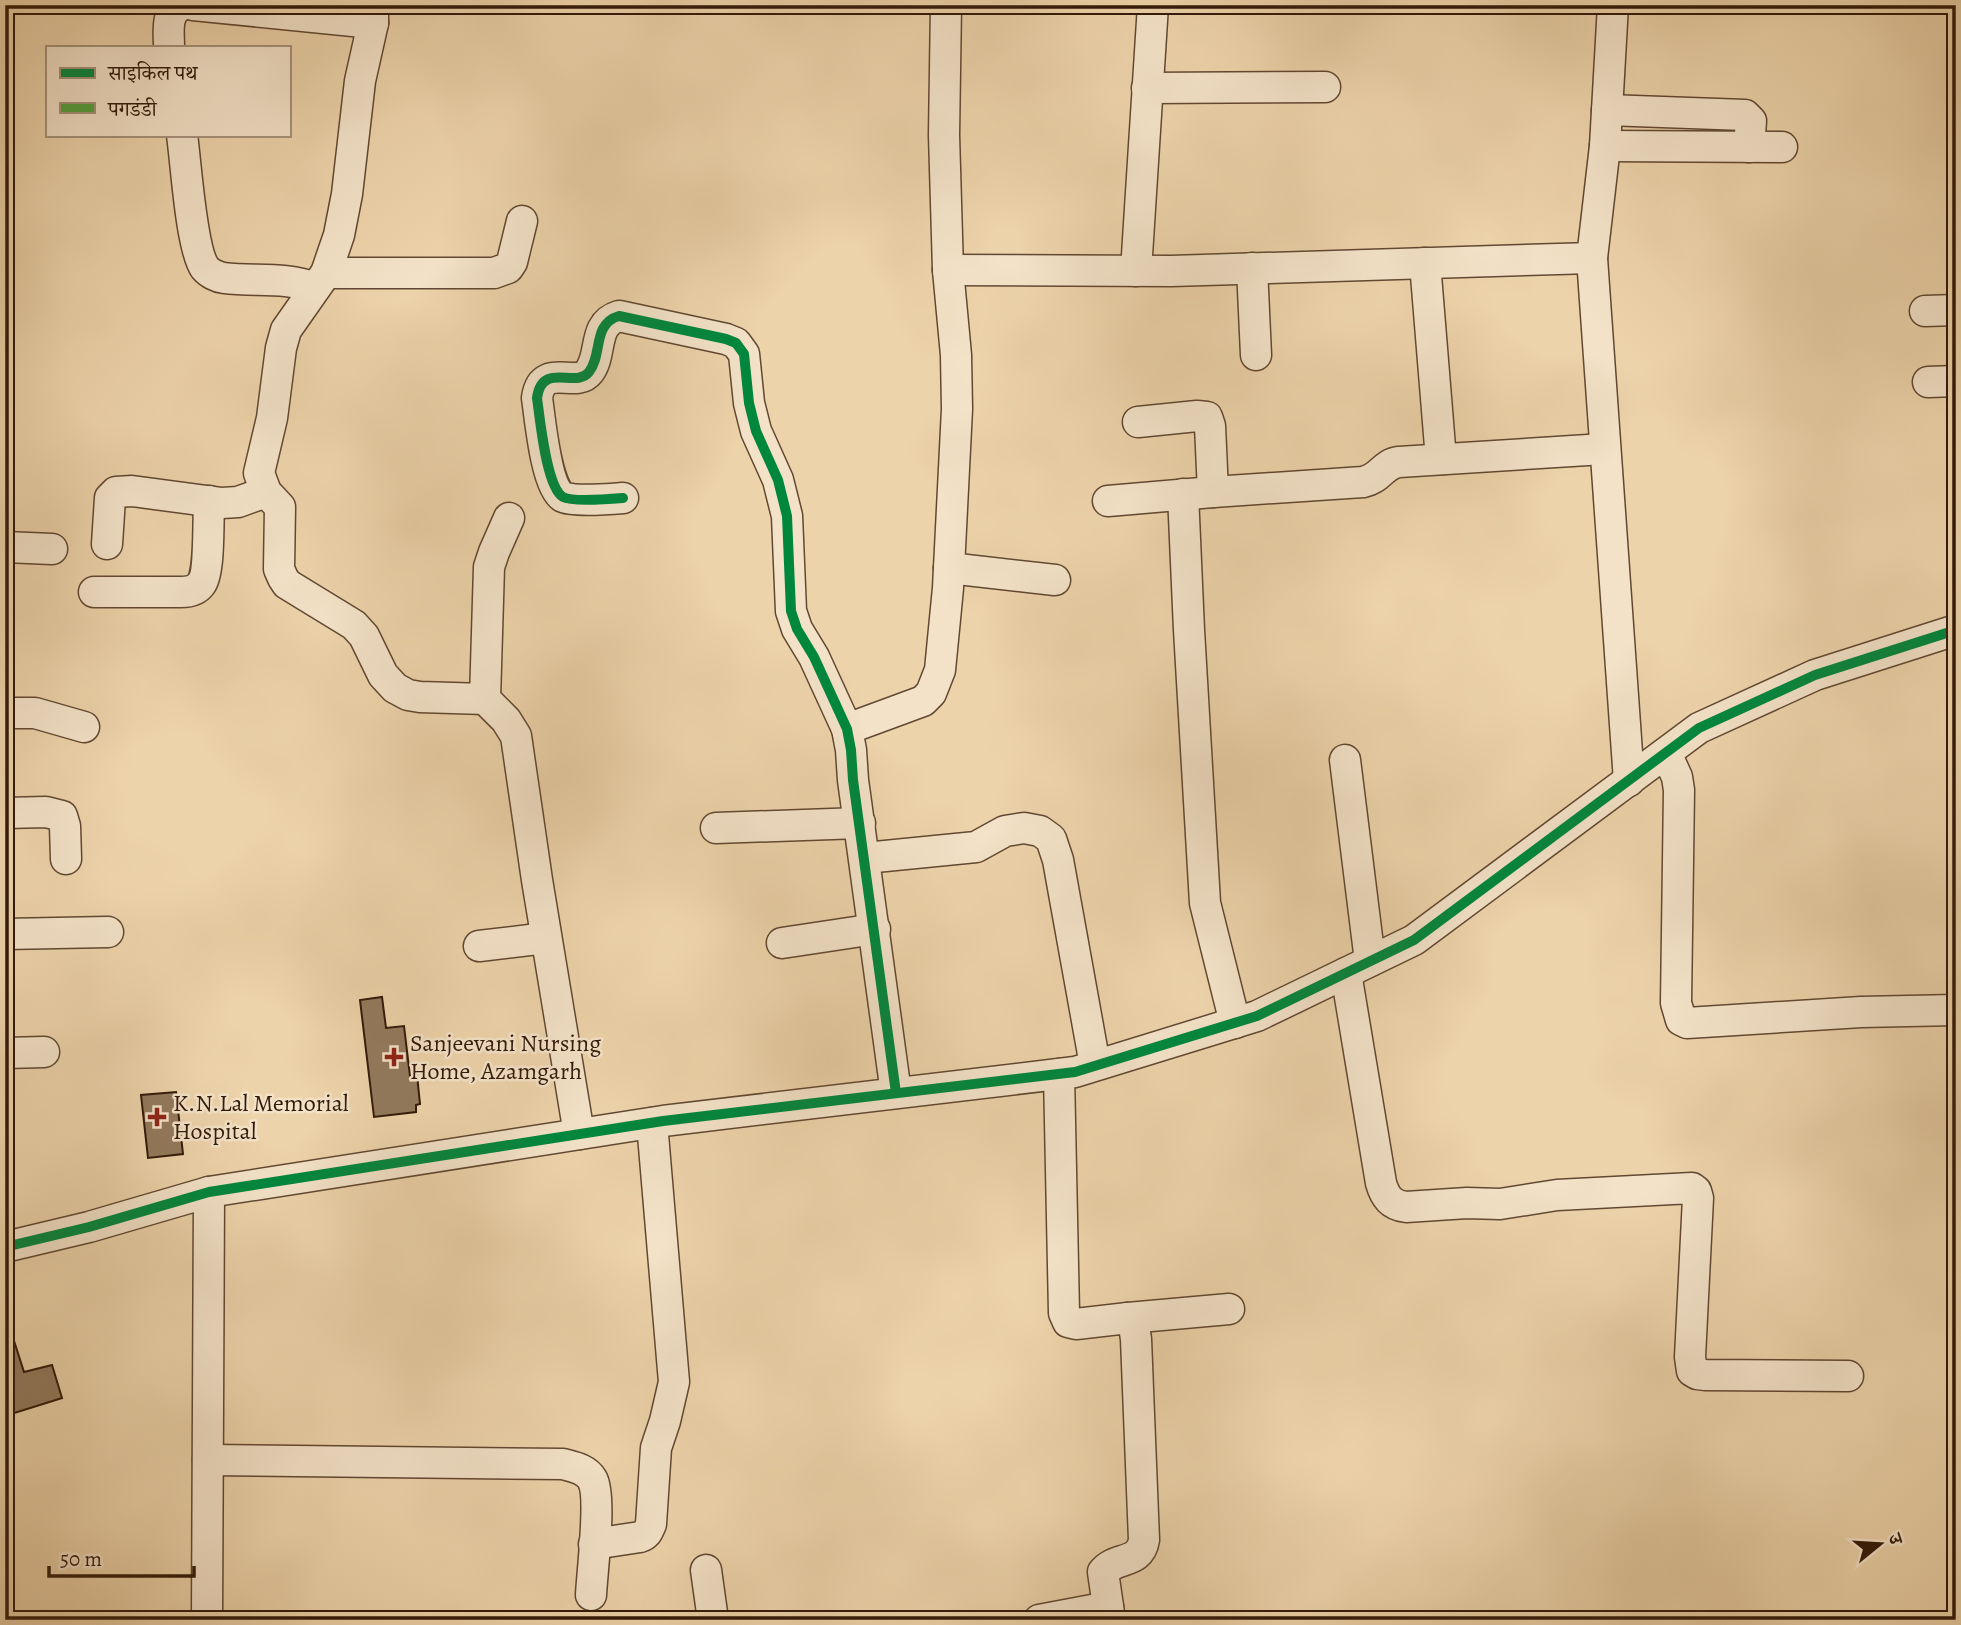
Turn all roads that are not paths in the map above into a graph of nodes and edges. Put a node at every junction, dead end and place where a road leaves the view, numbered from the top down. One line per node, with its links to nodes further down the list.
1 (182, 5): 7 (street)
2 (193, 5): 6 (street)
3 (946, 5): 19 (street)
4 (1153, 5): 8 (street)
5 (1614, 5): 10 (street)
6 (373, 14): 21 (street)
7 (169, 46)
8 (1147, 88): 9 (street); 20 (street)
9 (1325, 88)
10 (1607, 110): 12 (street); 13 (street)
11 (182, 136): 21 (street)
12 (1605, 146): 13 (street); 16 (street)
13 (1749, 147): 14 (street)
14 (1782, 147)
15 (522, 221): 21 (street)
16 (1592, 258): 17 (street); 26 (street)
17 (1425, 263): 18 (street); 27 (street)
18 (1252, 268): 20 (street); 24 (street)
19 (948, 270): 20 (street); 38 (street)
20 (1136, 271)
21 (321, 280): 28 (street)
22 (1925, 310): 23 (street)
23 (1956, 310)
24 (1256, 355)
25 (1138, 422): 29 (street)
26 (1604, 449): 27 (street); 48 (street)
27 (1441, 459): 29 (street)
28 (267, 492): 33 (street); 42 (street)
29 (1213, 492): 30 (street)
30 (1183, 495): 32 (street); 62 (street)
31 (623, 498): 45 (street)
32 (1108, 501)
33 (209, 502): 35 (street); 40 (street)
34 (509, 518): 42 (street)
35 (107, 544)
36 (5, 547): 37 (street)
37 (52, 549)
38 (949, 568): 39 (street); 45 (street)
39 (1055, 580)
40 (94, 592)
41 (1956, 630): 46 (street)
42 (485, 699): 57 (street)
43 (5, 713): 44 (street)
44 (84, 727)
45 (847, 729): 50 (street)
46 (1666, 753): 48 (street); 61 (street)
47 (1345, 760): 60 (street)
48 (1629, 780): 60 (street)
49 (5, 813): 53 (street)
50 (860, 823): 51 (street); 52 (street)
51 (716, 828)
52 (865, 858): 54 (street); 65 (street)
53 (66, 859)
54 (875, 929): 58 (street); 67 (street)
55 (108, 932): 56 (street)
56 (5, 934)
57 (546, 938): 59 (street); 69 (street)
58 (782, 943)
59 (479, 946)
60 (1358, 967): 62 (street); 74 (street)
61 (1956, 1010)
62 (1235, 1023): 65 (street)
63 (44, 1052): 64 (street)
64 (5, 1053)
65 (1095, 1065): 66 (street)
66 (1059, 1074): 67 (street); 73 (street)
67 (896, 1093): 68 (street)
68 (652, 1123): 69 (street); 76 (street)
69 (579, 1134): 70 (street)
70 (209, 1192): 71 (street); 75 (street)
71 (5, 1247)
72 (1229, 1309): 73 (street)
73 (1128, 1318): 79 (street)
74 (1848, 1376)
75 (208, 1460): 76 (street); 80 (street)
76 (594, 1544): 78 (street)
77 (706, 1570): 81 (street)
78 (591, 1595)
79 (1109, 1613): 82 (street)
80 (207, 1620)
81 (713, 1620)
82 (1040, 1620)

